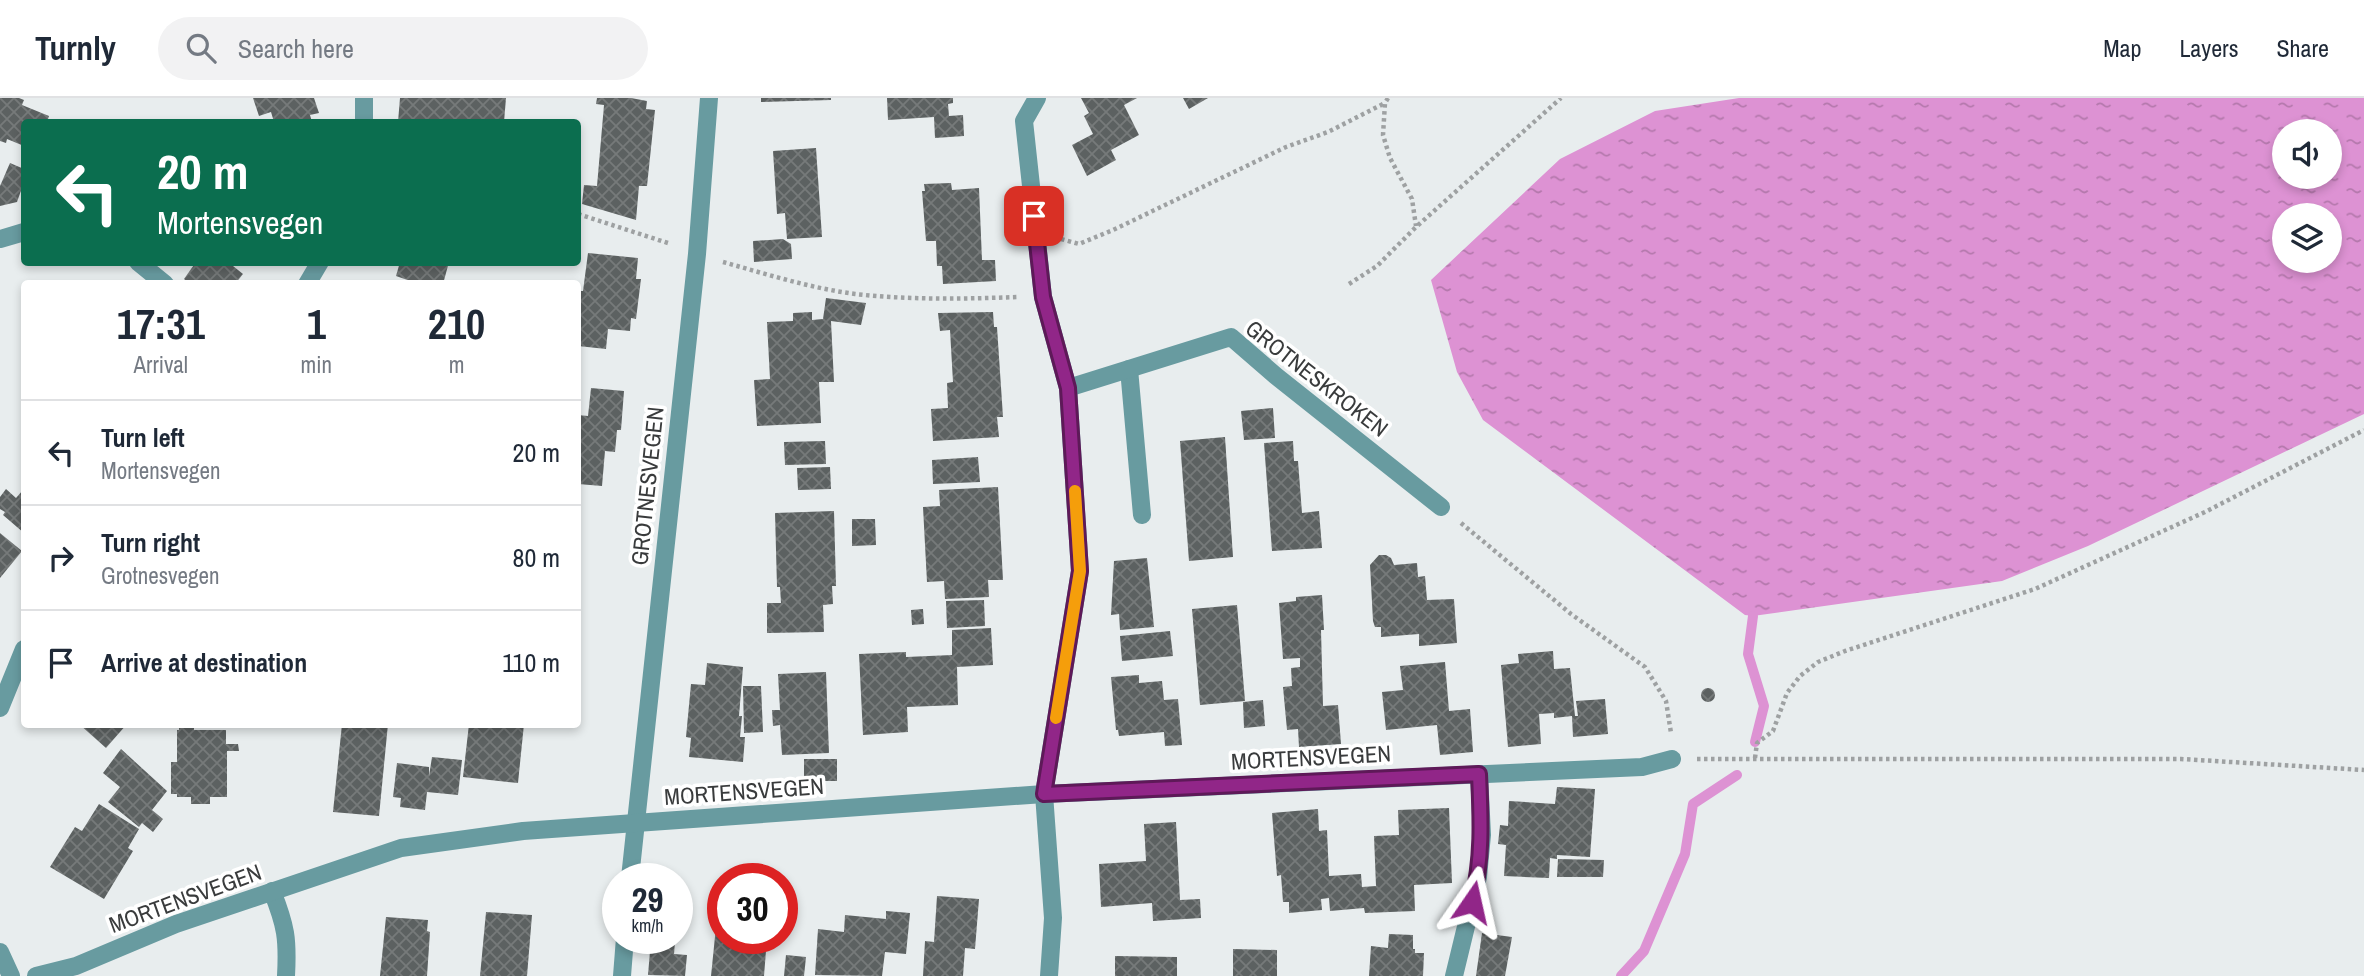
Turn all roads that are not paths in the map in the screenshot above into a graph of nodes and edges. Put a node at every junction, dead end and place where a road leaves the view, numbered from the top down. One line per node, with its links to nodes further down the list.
1 (364, 98): 4 (street)
2 (709, 98): 18 (street, GROTNESVEGEN)
3 (1037, 98): 10 (street)
4 (364, 119)
5 (21, 233): 6 (street)
6 (0, 239)
7 (143, 266): 8 (street)
8 (160, 280)
9 (1129, 369): 10 (street, GROTNESKROKEN); 11 (street, GROTNESKROKEN); 12 (street)
10 (1068, 388): 17 (street)
11 (1441, 507)
12 (1142, 515)
13 (21, 656): 14 (street)
14 (0, 708)
15 (1672, 759): 16 (street, MORTENSVEGEN)
16 (1479, 774): 17 (street, MORTENSVEGEN); 29 (street)
17 (1044, 794): 18 (street, MORTENSVEGEN); 28 (street)
18 (635, 824): 19 (street, GROTNESVEGEN); 20 (street, MORTENSVEGEN)
19 (631, 863)
20 (272, 891): 23 (street, MORTENSVEGEN); 26 (street)
21 (0, 952): 24 (street)
22 (624, 954): 27 (street)
23 (78, 971): 25 (street, MORTENSVEGEN)
24 (10, 976)
25 (36, 976)
26 (286, 976)
27 (622, 976)
28 (1049, 976)
29 (1454, 976)

